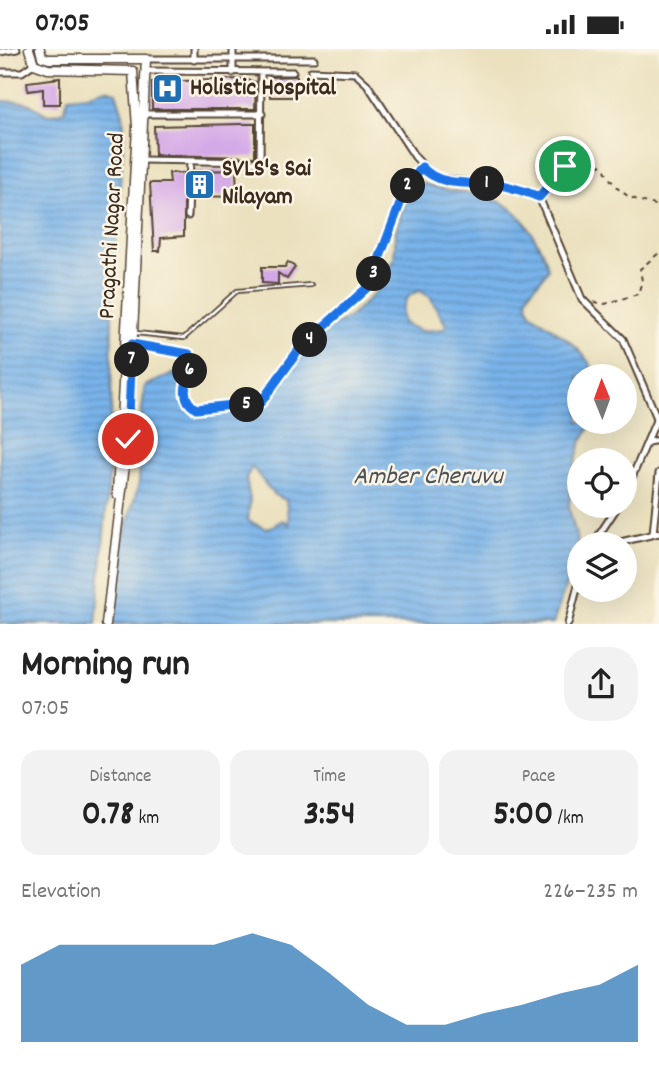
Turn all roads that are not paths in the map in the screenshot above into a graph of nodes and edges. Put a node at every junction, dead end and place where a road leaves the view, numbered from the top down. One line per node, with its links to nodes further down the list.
1 (17, 49): 6 (street)
2 (29, 49): 14 (main road)
3 (82, 49): 8 (street)
4 (194, 49): 12 (street)
5 (233, 49): 13 (street)
6 (0, 52)
7 (41, 53): 8 (main road); 14 (street)
8 (82, 59): 9 (main road)
9 (134, 59): 10 (main road); 15 (main road, Pragathi Nagar Road)
10 (146, 59): 12 (street); 16 (main road, Pragathi Nagar Road)
11 (313, 59): 13 (street)
12 (194, 60): 13 (street)
13 (233, 60): 21 (street)
14 (34, 64): 15 (main road); 18 (street)
15 (133, 71): 16 (main road); 39 (main road, Pragathi Nagar Road)
16 (146, 71): 21 (street); 22 (main road, Pragathi Nagar Road)
17 (311, 71): 26 (street)
18 (0, 72)
19 (261, 72): 20 (street); 21 (street); 23 (street)
20 (293, 72)
21 (233, 73)
22 (144, 114): 23 (street); 24 (main road, Pragathi Nagar Road)
23 (262, 114): 25 (street)
24 (142, 160): 25 (street); 29 (main road, Pragathi Nagar Road)
25 (190, 161): 27 (street)
26 (422, 167): 30 (street); 31 (street)
27 (188, 216)
28 (311, 285): 29 (lane)
29 (133, 333): 30 (main road, Pragathi Nagar Road)
30 (132, 344): 39 (main road, Pragathi Nagar Road)
31 (658, 418): 33 (street)
32 (659, 440): 33 (street)
33 (648, 442): 34 (street)
34 (637, 467)
35 (659, 473): 36 (street)
36 (656, 534): 37 (street)
37 (637, 538)
38 (574, 602): 40 (street)
39 (103, 624)
40 (568, 624)

